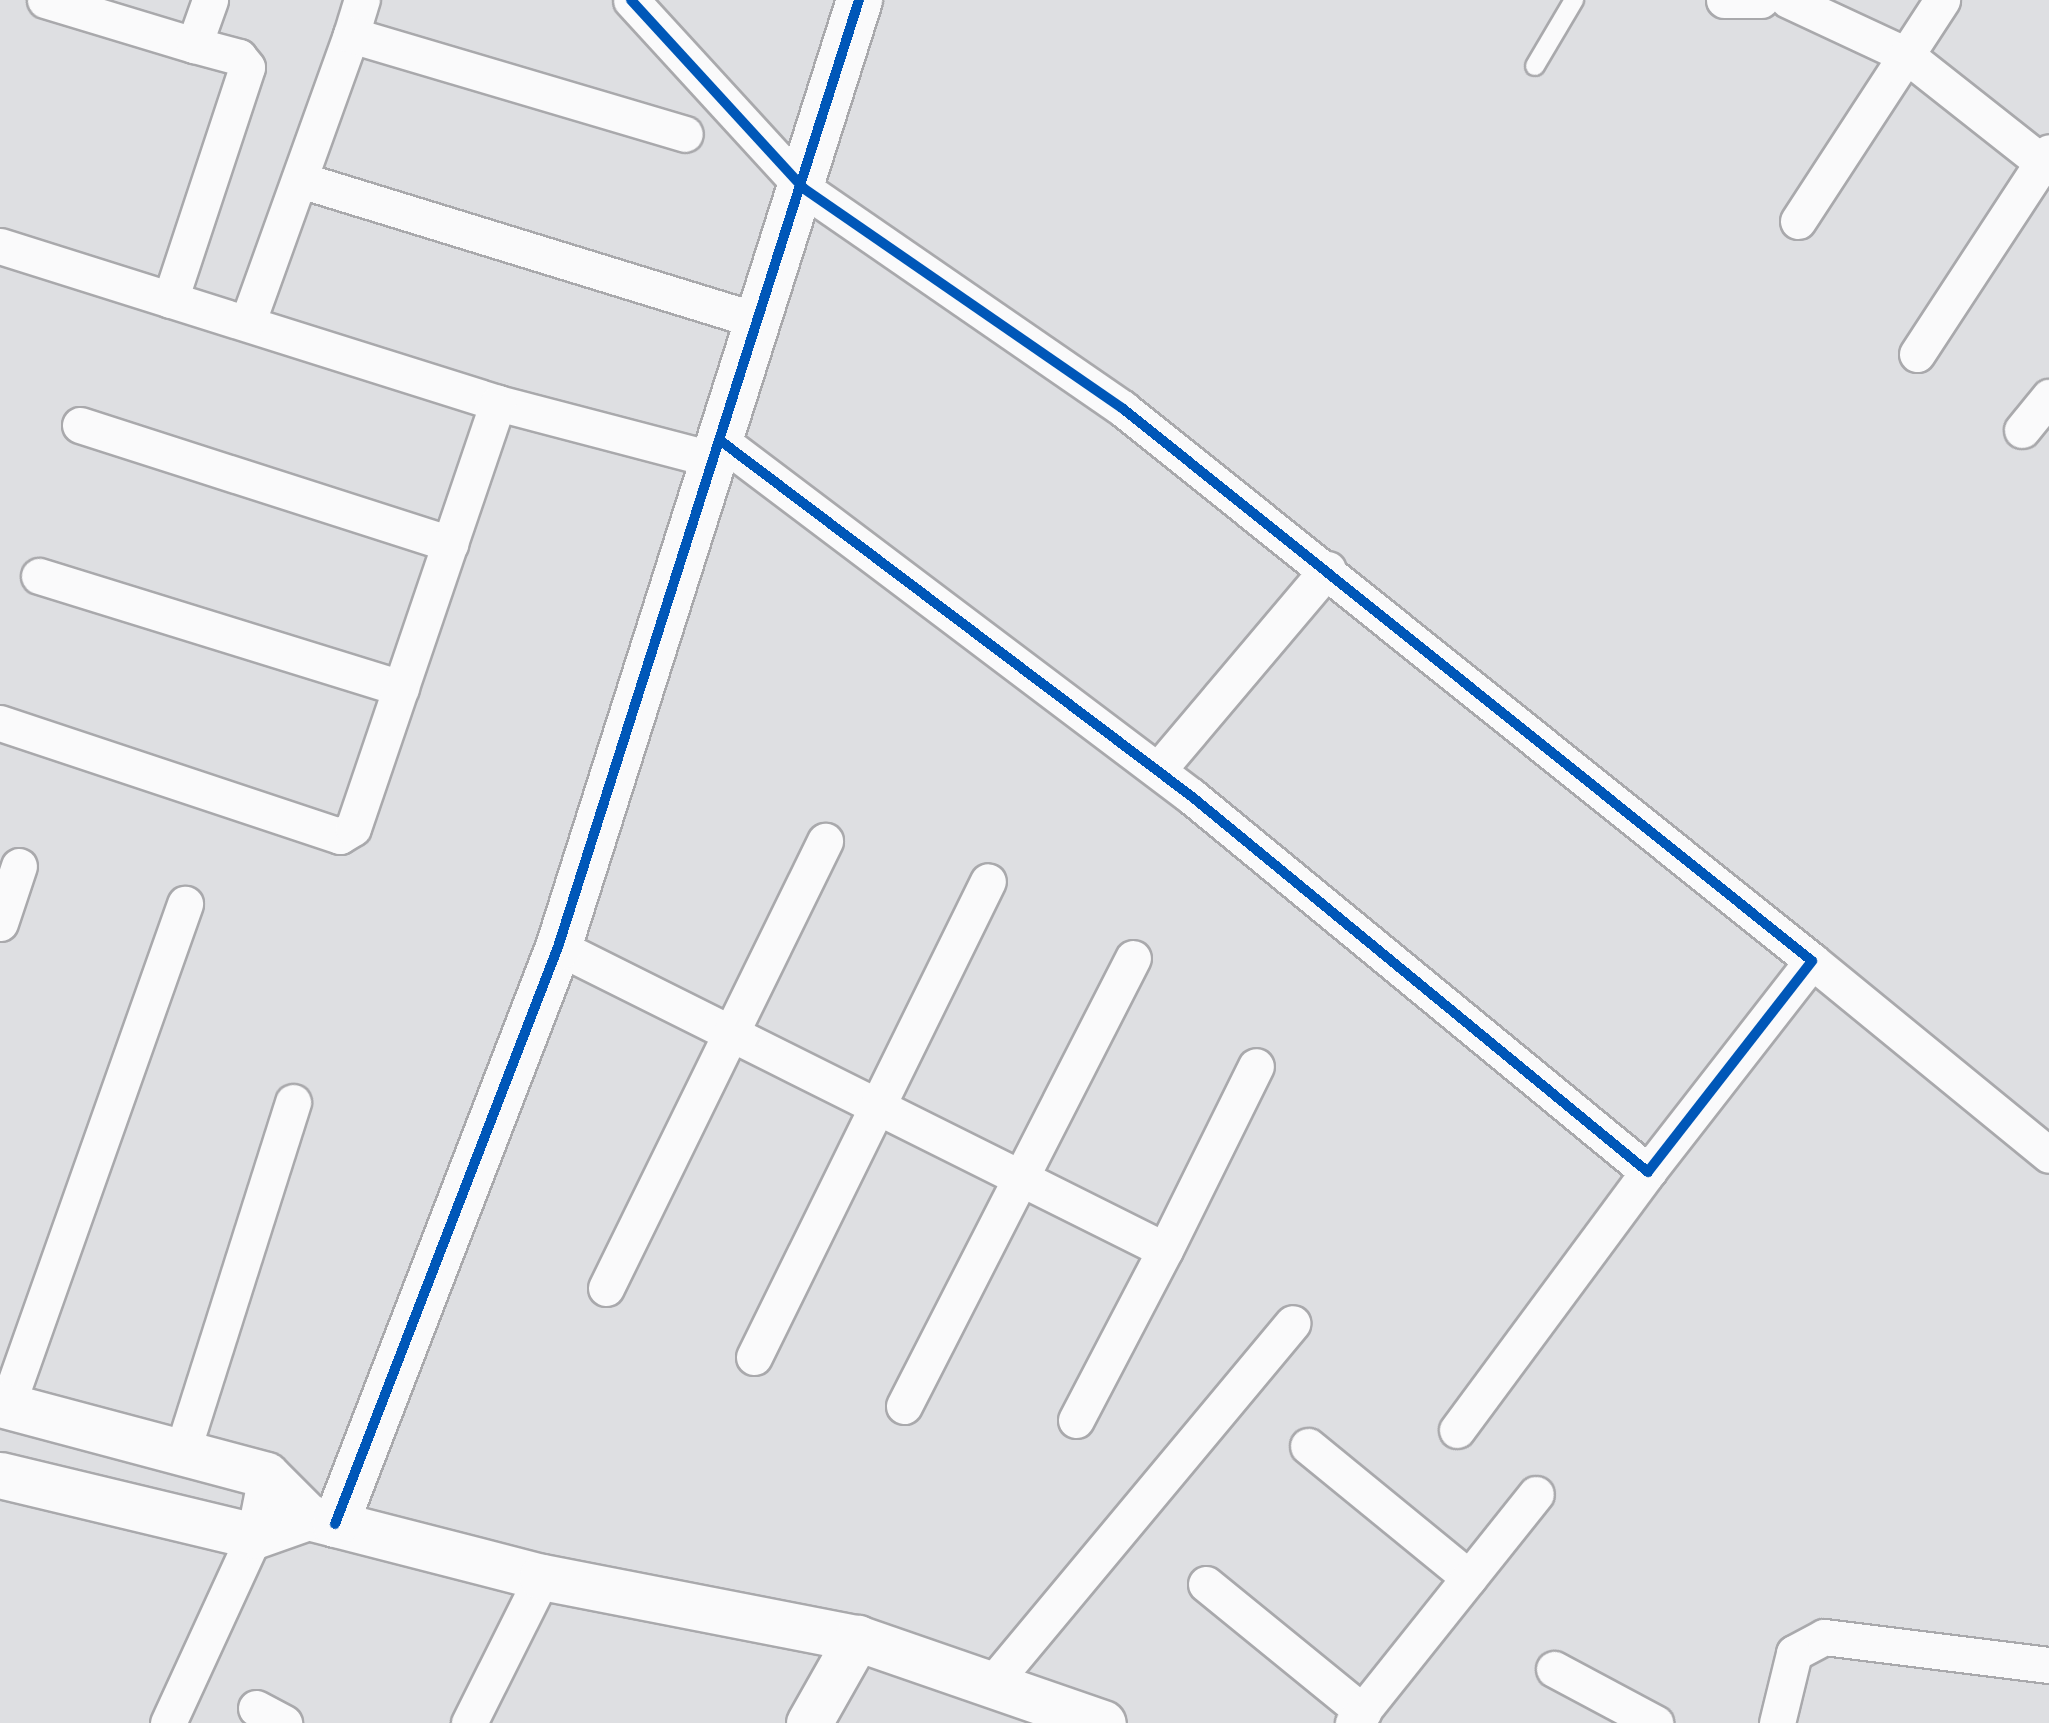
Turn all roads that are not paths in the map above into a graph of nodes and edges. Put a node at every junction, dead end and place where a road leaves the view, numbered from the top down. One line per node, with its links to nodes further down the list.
1 (45, 0): 12 (street)
2 (210, 0): 12 (street)
3 (362, 0): 11 (street)
4 (632, 0): 18 (street)
5 (859, 0): 18 (street)
6 (1574, 0): 14 (lane)
7 (1724, 0): 8 (street)
8 (1761, 0)
9 (1788, 0): 13 (street)
10 (1942, 0): 13 (street)
11 (351, 35): 15 (street); 17 (street)
12 (194, 46): 21 (street)
13 (1906, 54): 16 (street); 19 (street)
14 (1535, 66)
15 (685, 134)
16 (2047, 161): 24 (street)
17 (304, 181): 22 (street); 23 (street)
18 (803, 188): 23 (street); 31 (street)
19 (1798, 221)
20 (0, 246): 21 (street)
21 (170, 300): 22 (street)
22 (248, 321): 26 (street)
23 (761, 322): 29 (street)
24 (1917, 354)
25 (2049, 397): 28 (street)
26 (498, 403): 29 (street); 30 (street)
27 (80, 425): 30 (street)
28 (2022, 430)
29 (718, 450): 35 (street); 41 (street)
30 (450, 544): 33 (street)
31 (1328, 569): 35 (street); 43 (street)
32 (38, 576): 33 (street)
33 (401, 688): 34 (street)
34 (0, 723)
35 (1158, 770): 49 (street)
36 (825, 841): 44 (street)
37 (19, 866): 40 (street)
38 (988, 881): 47 (street)
39 (185, 904): 55 (street)
40 (0, 923)
41 (558, 947): 44 (street); 64 (street)
42 (1133, 958): 50 (street)
43 (1812, 961): 48 (street); 49 (street)
44 (733, 1029): 47 (street); 52 (street)
45 (1256, 1066): 51 (street)
46 (292, 1102): 60 (street)
47 (879, 1103): 50 (street); 54 (street)
48 (2049, 1156)
49 (1648, 1172): 58 (street)
50 (1019, 1178): 51 (street); 56 (street)
51 (1165, 1250): 57 (street)
52 (606, 1288)
53 (1292, 1323): 72 (street)
54 (754, 1357)
55 (4, 1405): 60 (street)
56 (904, 1406)
57 (1076, 1420)
58 (1457, 1430)
59 (1308, 1446): 67 (street)
60 (183, 1450): 62 (street)
61 (0, 1475): 65 (street)
62 (266, 1476): 64 (street); 65 (street)
63 (1536, 1494): 67 (street)
64 (322, 1520): 65 (street); 66 (street)
65 (254, 1536): 74 (street)
66 (542, 1577): 69 (street); 75 (street)
67 (1469, 1578): 73 (street)
68 (1206, 1584): 73 (street)
69 (857, 1638): 72 (street); 76 (street)
70 (2049, 1665): 79 (street)
71 (1554, 1670): 78 (street)
72 (991, 1684): 77 (street)
73 (1358, 1717)
74 (168, 1723)
75 (469, 1723)
76 (809, 1723)
77 (1103, 1723)
78 (1655, 1723)
79 (1777, 1723)

